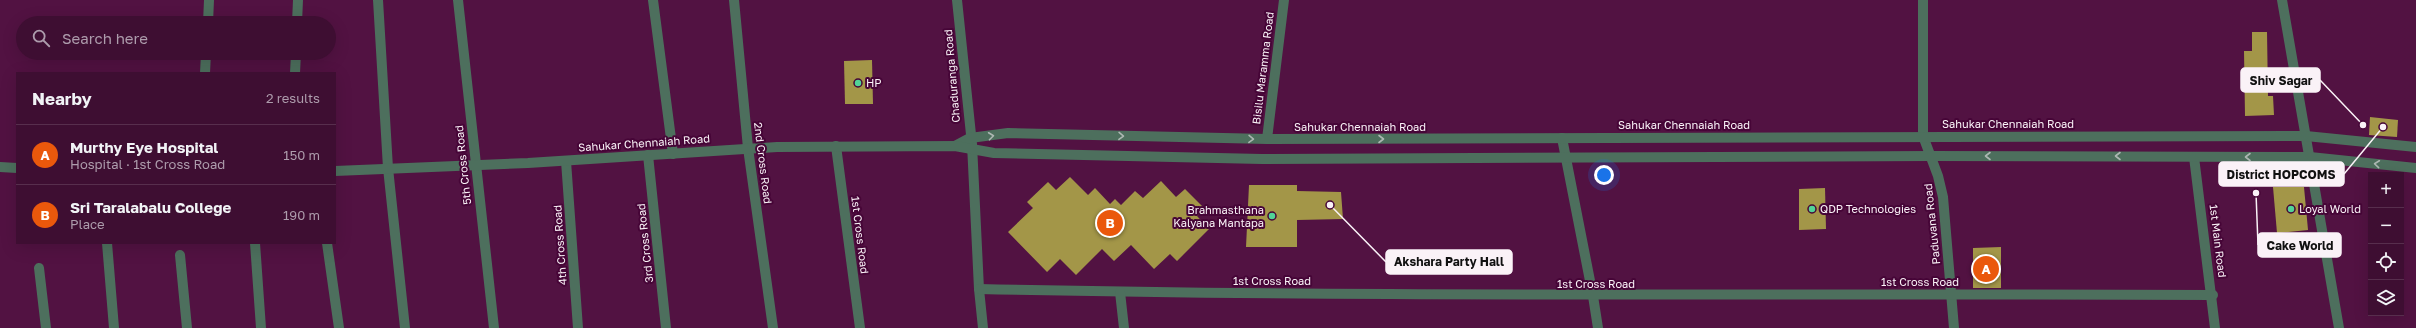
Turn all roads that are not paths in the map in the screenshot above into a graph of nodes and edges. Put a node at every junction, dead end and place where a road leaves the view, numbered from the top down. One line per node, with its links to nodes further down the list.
1 (209, 0): 11 (street)
2 (298, 0): 12 (street)
3 (378, 0): 37 (street)
4 (458, 0): 34 (street, 5th Cross Road)
5 (653, 0): 27 (street)
6 (734, 0): 25 (street, 2nd Cross Road)
7 (957, 0): 19 (street, Chaduranga Road)
8 (1284, 0): 21 (street, Bisilu Maramma Road)
9 (1923, 0): 17 (street, Paduvana Road)
10 (2282, 0): 18 (street)
11 (208, 16)
12 (297, 16)
13 (206, 60): 15 (street)
14 (296, 60): 16 (street)
15 (205, 72)
16 (295, 72)
17 (1923, 136): 18 (street, Sahukar Chennaiah Road); 20 (street, Sahukar Chennaiah Road); 29 (street, Paduvana Road)
18 (2306, 136): 24 (street, Sahukar Chennaiah Road); 32 (street)
19 (970, 138): 21 (street, Sahukar Chennaiah Road, one-way to 21); 23 (street, Sahukar Chennaiah Road); 26 (street, Chaduranga Road)
20 (1562, 138): 21 (street, Sahukar Chennaiah Road, one-way to 20); 30 (street)
21 (1267, 139)
22 (836, 146): 23 (street, Sahukar Chennaiah Road); 25 (street, Sahukar Chennaiah Road); 60 (street, 1st Cross Road)
23 (955, 146): 26 (street, Sahukar Chennaiah Road)
24 (2416, 147)
25 (748, 148): 27 (street, Sahukar Chennaiah Road); 59 (street, 2nd Cross Road)
26 (972, 150): 30 (street, Sahukar Chennaiah Road); 45 (street, Chaduranga Road)
27 (674, 154): 28 (street, Sahukar Chennaiah Road)
28 (648, 155): 33 (street, Sahukar Chennaiah Road); 58 (street, 3rd Cross Road)
29 (1930, 156): 30 (street, Sahukar Chennaiah Road); 31 (street, Sahukar Chennaiah Road, one-way to 29); 47 (street, Paduvana Road)
30 (1567, 157): 49 (street)
31 (2194, 157): 32 (street, Sahukar Chennaiah Road, one-way to 31); 48 (street, 1st Main Road)
32 (2310, 157): 38 (street, Sahukar Chennaiah Road, one-way to 32); 66 (street)
33 (566, 161): 34 (street, Sahukar Chennaiah Road); 57 (street, 4th Cross Road)
34 (475, 165): 37 (street, Sahukar Chennaiah Road); 56 (street, 5th Cross Road)
35 (1, 168): 36 (street)
36 (16, 168)
37 (388, 168): 39 (street, Sahukar Chennaiah Road); 55 (street)
38 (2416, 168)
39 (336, 171)
40 (108, 244): 51 (street)
41 (255, 244): 53 (street)
42 (327, 244): 54 (street)
43 (180, 255): 52 (street)
44 (40, 268): 50 (street)
45 (979, 289): 46 (street, 1st Cross Road); 61 (street, Chaduranga Road)
46 (1120, 292): 49 (street, 1st Cross Road); 62 (street)
47 (1951, 293): 48 (street, 1st Cross Road); 49 (street, 1st Cross Road); 64 (street, Paduvana Road)
48 (2212, 295): 65 (street, 1st Main Road)
49 (1594, 296): 63 (street)
50 (46, 328)
51 (114, 328)
52 (187, 328)
53 (261, 328)
54 (339, 328)
55 (405, 328)
56 (494, 328)
57 (578, 328)
58 (666, 328)
59 (773, 328)
60 (860, 328)
61 (983, 328)
62 (1124, 328)
63 (1598, 328)
64 (1954, 328)
65 (2215, 328)
66 (2339, 328)

